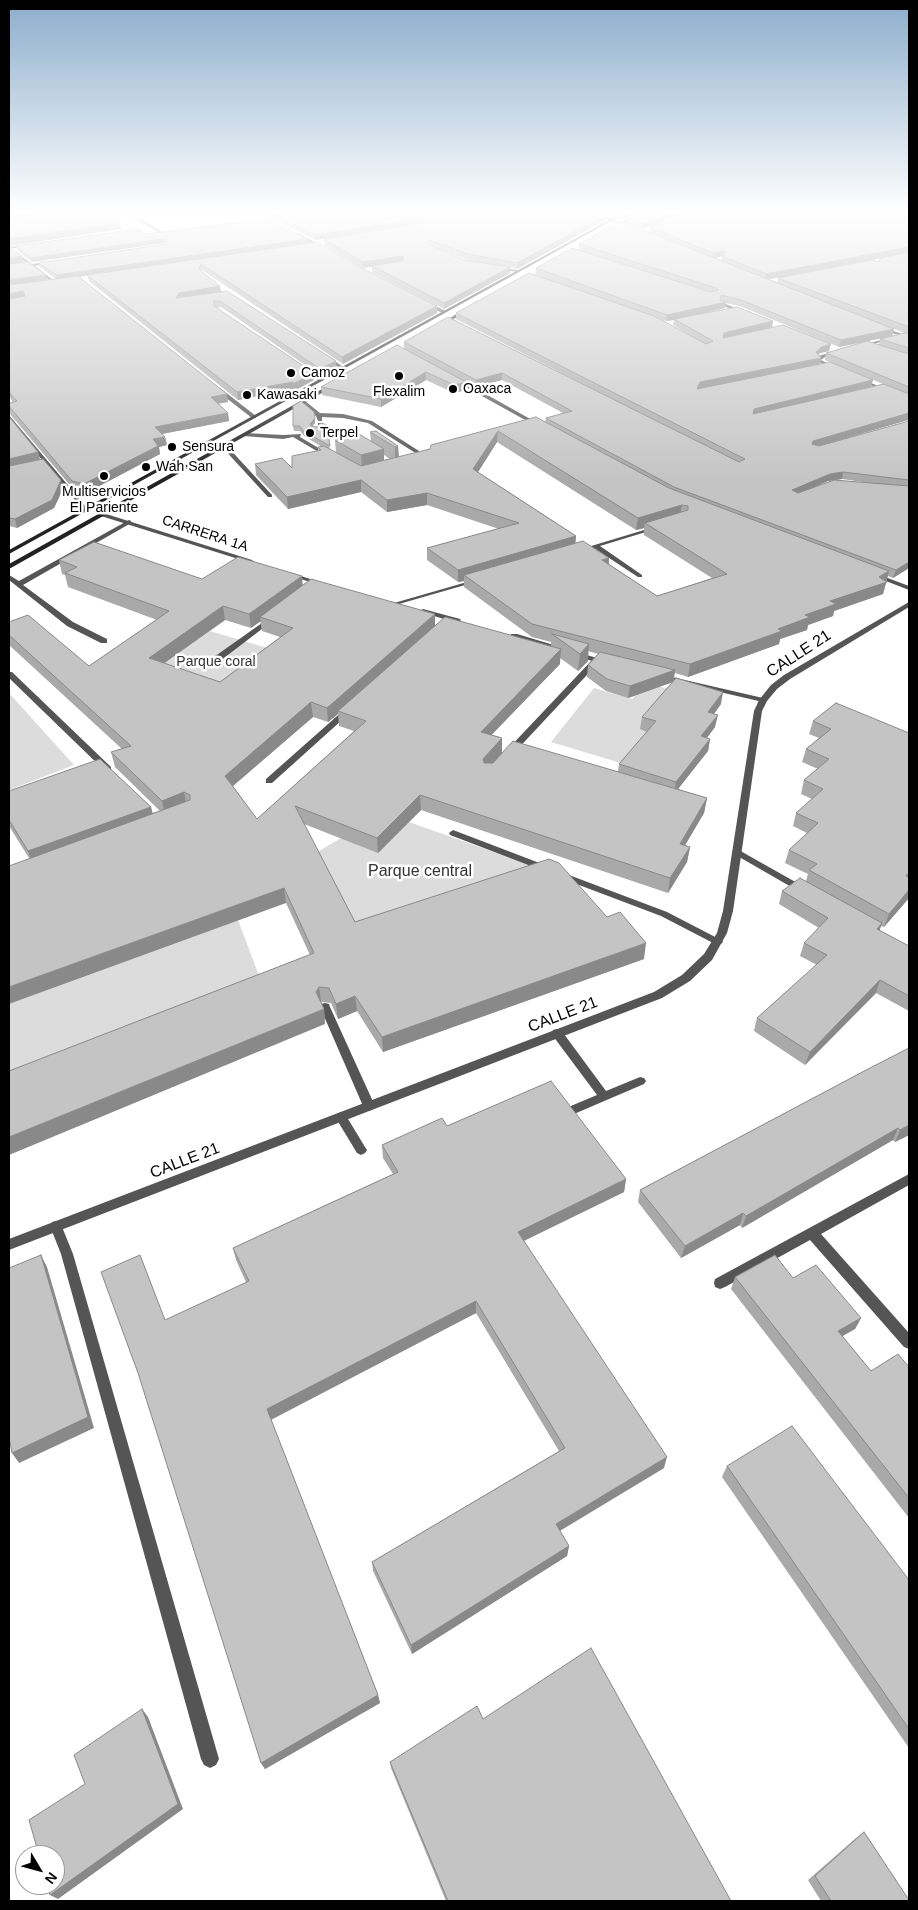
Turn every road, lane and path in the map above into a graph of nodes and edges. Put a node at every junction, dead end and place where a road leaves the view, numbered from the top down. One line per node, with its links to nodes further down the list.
1 (426, 303): 7 (street)
2 (460, 303): 7 (main road)
3 (723, 304): 5 (street)
4 (472, 307): 9 (main road)
5 (738, 309): 6 (street); 8 (street)
6 (728, 311)
7 (444, 312): 24 (main road)
8 (755, 317)
9 (449, 320): 10 (street); 12 (main road)
10 (457, 324)
11 (875, 325): 13 (street)
12 (432, 329)
13 (903, 336): 14 (street); 15 (street)
14 (909, 338)
15 (867, 345): 16 (street); 18 (street)
16 (858, 347)
17 (831, 348): 21 (street)
18 (875, 348)
19 (848, 349): 21 (street)
20 (318, 352): 24 (street)
21 (840, 352): 23 (street)
22 (297, 364): 29 (street)
23 (827, 366): 25 (street); 26 (street)
24 (343, 368): 29 (main road)
25 (818, 368)
26 (845, 373)
27 (854, 376): 32 (street)
28 (451, 377): 41 (street)
29 (321, 380): 38 (main road)
30 (340, 381): 35 (main road)
31 (216, 387): 38 (street)
32 (880, 388): 33 (street); 34 (street)
33 (871, 390)
34 (909, 399)
35 (303, 402): 36 (street); 42 (main road)
36 (319, 415): 39 (street); 46 (street)
37 (9, 417): 47 (street)
38 (254, 417): 50 (main road)
39 (320, 424): 40 (street); 44 (street)
40 (315, 429)
41 (547, 430)
42 (245, 435): 43 (main road); 45 (street)
43 (224, 446): 49 (street); 51 (main road)
44 (369, 451)
45 (336, 460)
46 (419, 460)
47 (47, 463): 48 (street); 50 (street)
48 (38, 465)
49 (270, 496)
50 (86, 510): 55 (main road)
51 (103, 515): 52 (street, CARRERA 1A); 58 (main road)
52 (128, 522): 57 (street, CARRERA 1A); 64 (street)
53 (665, 525): 54 (street)
54 (595, 546): 56 (street); 62 (street)
55 (9, 552)
56 (577, 552)
57 (260, 564)
58 (9, 568)
59 (279, 570): 65 (street)
60 (871, 574): 66 (street)
61 (9, 576): 64 (street)
62 (640, 576)
63 (483, 578): 68 (street)
64 (19, 584): 75 (street)
65 (334, 587)
66 (909, 588)
67 (388, 601): 68 (street)
68 (397, 603): 71 (street)
69 (909, 604): 81 (street, CALLE 21)
70 (280, 612): 76 (street)
71 (452, 619): 72 (street); 73 (street)
72 (470, 624)
73 (444, 626)
74 (506, 634): 77 (street)
75 (104, 641)
76 (217, 659)
77 (597, 659): 78 (street); 83 (street)
78 (616, 664)
79 (653, 673): 81 (street)
80 (9, 674): 86 (street)
81 (763, 700): 89 (street, CALLE 21)
82 (356, 704): 87 (street)
83 (513, 749): 84 (street); 85 (street)
84 (522, 752)
85 (501, 762)
86 (114, 774)
87 (269, 781)
88 (453, 833): 91 (street)
89 (737, 852): 90 (street); 91 (street, CALLE 21)
90 (816, 898)
91 (718, 942): 93 (street, CALLE 21)
92 (325, 1007): 96 (street)
93 (557, 1033): 95 (street); 96 (street, CALLE 21)
94 (640, 1081): 95 (street)
95 (604, 1096): 97 (street)
96 (370, 1106): 98 (street, CALLE 21)
97 (570, 1111)
98 (341, 1117): 99 (street); 101 (street, CALLE 21)
99 (361, 1150)
100 (909, 1179): 102 (street)
101 (56, 1226): 103 (street, CALLE 21); 106 (street)
102 (813, 1234): 104 (street); 105 (street)
103 (9, 1244)
104 (720, 1283)
105 (909, 1343)
106 (210, 1759)

